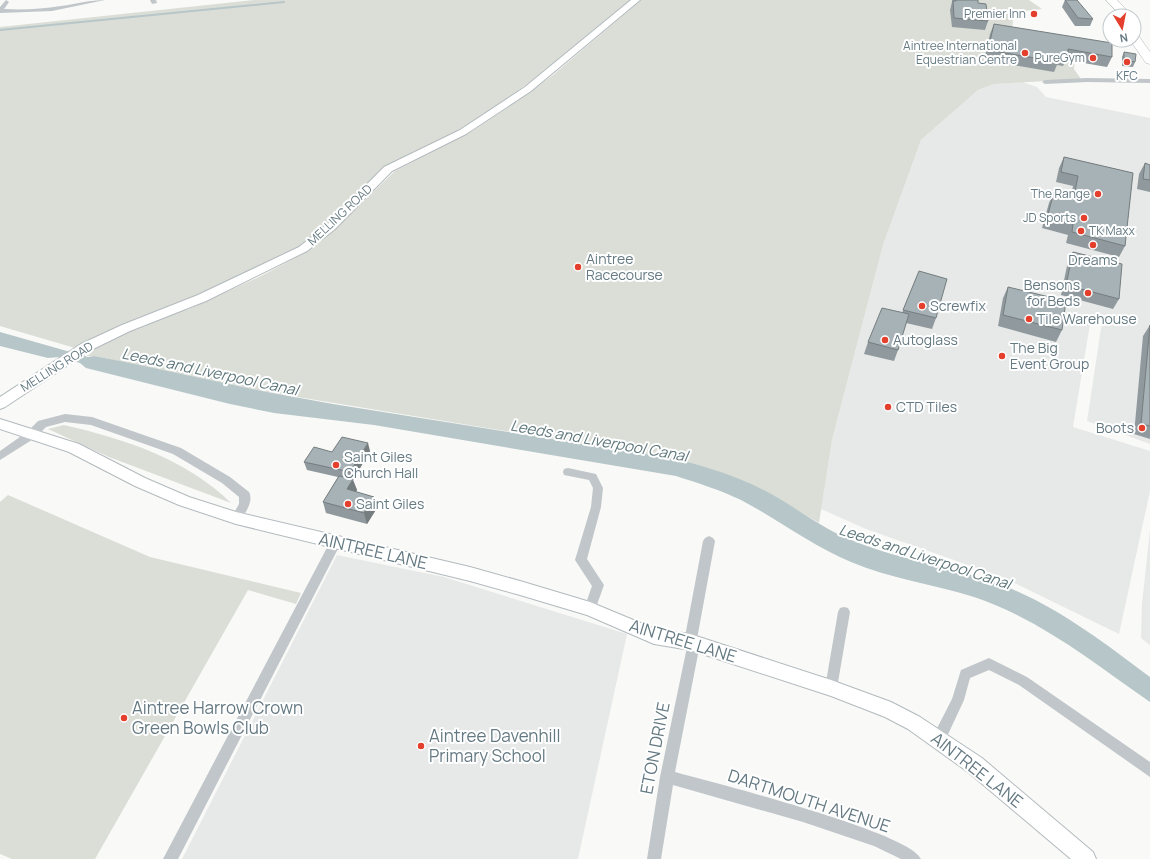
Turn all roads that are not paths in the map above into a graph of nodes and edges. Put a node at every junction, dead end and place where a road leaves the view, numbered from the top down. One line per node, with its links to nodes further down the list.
1 (57, 0): 10 (street)
2 (100, 0): 7 (street); 10 (street)
3 (636, 0): 20 (street, MELLING ROAD)
4 (1102, 0): 8 (highway)
5 (1111, 0): 9 (highway)
6 (6, 2): 11 (street)
7 (100, 8)
8 (1110, 8)
9 (1119, 8)
10 (57, 10): 12 (street)
11 (0, 11): 12 (street)
12 (11, 12): 13 (street)
13 (3, 18)
14 (1142, 34): 15 (highway)
15 (1150, 43)
16 (1142, 48): 17 (highway)
17 (1150, 60)
18 (1150, 81): 19 (street)
19 (1045, 82)
20 (0, 404)
21 (0, 424): 22 (street, AINTREE LANE)
22 (32, 434): 23 (street); 25 (street, AINTREE LANE); 25 (street)
23 (0, 456)
24 (568, 472): 28 (street)
25 (236, 518): 27 (street, AINTREE LANE)
26 (709, 541): 30 (street, ETON DRIVE)
27 (334, 543): 28 (street, AINTREE LANE); 36 (street)
28 (590, 609): 30 (street, AINTREE LANE)
29 (844, 612): 31 (street)
30 (692, 643): 31 (street, AINTREE LANE); 34 (street, ETON DRIVE)
31 (831, 688): 32 (street, AINTREE LANE)
32 (938, 740): 33 (street); 35 (street, AINTREE LANE)
33 (1150, 770)
34 (667, 777): 37 (street, ETON DRIVE); 38 (street, DARTMOUTH AVENUE)
35 (1080, 857)
36 (170, 859)
37 (654, 859)
38 (914, 859)

